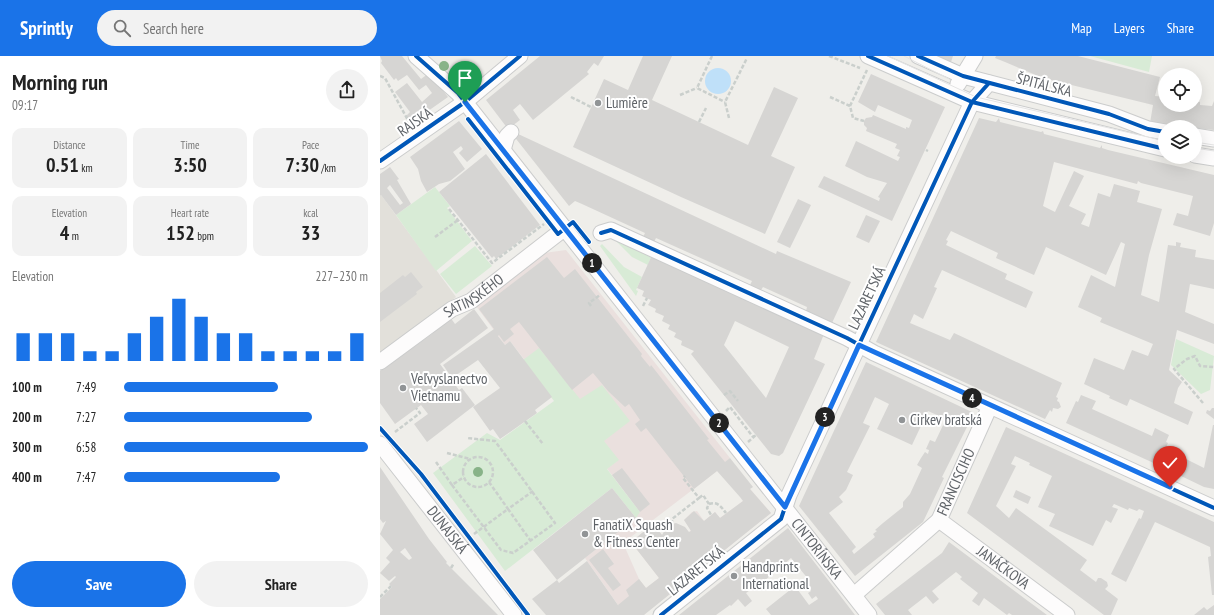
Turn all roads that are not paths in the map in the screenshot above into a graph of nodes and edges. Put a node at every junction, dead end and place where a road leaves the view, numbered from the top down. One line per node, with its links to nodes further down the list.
1 (416, 56): 9 (street, CINTORÍNSKA)
2 (520, 56): 9 (street, RAJSKÁ)
3 (868, 56): 8 (street)
4 (918, 56): 6 (street, ŠPITÁLSKA)
5 (975, 56): 6 (street)
6 (963, 76): 7 (street, ŠPITÁLSKA); 8 (street)
7 (989, 83): 10 (street, LAZARETSKÁ); 11 (street, ŠPITÁLSKA)
8 (952, 93): 10 (street)
9 (465, 102): 16 (street, CINTORÍNSKA); 19 (street, RAJSKÁ)
10 (972, 102): 15 (street); 22 (street, LAZARETSKÁ)
11 (1158, 131)
12 (511, 132): 16 (street)
13 (1202, 137): 14 (street)
14 (1214, 139)
15 (1158, 147)
16 (503, 150): 20 (street, CINTORÍNSKA)
17 (1202, 156): 18 (street)
18 (1214, 158)
19 (380, 161)
20 (565, 228): 23 (street, SATINSKÉHO); 26 (street, CINTORÍNSKA)
21 (601, 233): 22 (street)
22 (859, 345): 24 (street); 26 (street, LAZARETSKÁ)
23 (380, 362)
24 (990, 406): 27 (street); 28 (street, FRANCISCIHO)
25 (380, 444): 30 (street, DUNAJSKÁ)
26 (785, 507): 29 (street, CINTORÍNSKA); 31 (street, LAZARETSKÁ)
27 (1214, 508)
28 (939, 520): 29 (street, FRANCISCIHO); 33 (street, JANÁČKOVA)
29 (854, 595): 32 (street, CINTORÍNSKA)
30 (514, 615)
31 (661, 615)
32 (869, 615)
33 (1067, 615)

